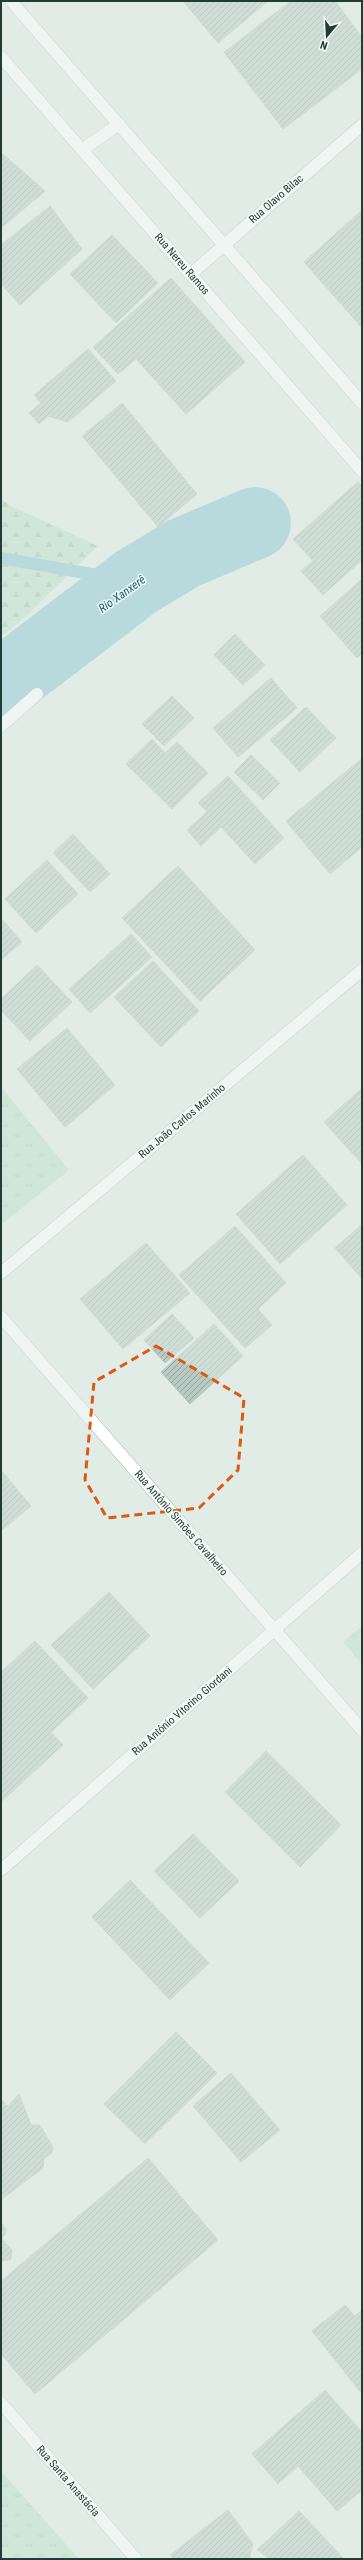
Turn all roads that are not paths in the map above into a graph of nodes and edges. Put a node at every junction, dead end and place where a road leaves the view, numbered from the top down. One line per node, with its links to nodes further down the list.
1 (11, 1): 3 (street)
2 (1, 57): 5 (street, Rua Nereu Ramos)
3 (119, 124): 5 (street); 6 (street)
4 (362, 125): 6 (street, Rua Olavo Bilac)
5 (82, 150): 7 (street, Rua Nereu Ramos)
6 (224, 244): 7 (street, Rua Olavo Bilac); 8 (street)
7 (191, 274): 9 (street, Rua Nereu Ramos)
8 (362, 403)
9 (362, 470)
10 (37, 694): 11 (street)
11 (1, 726)
12 (362, 970): 13 (street, Rua João Carlos Marinho)
13 (1, 1273)
14 (1, 1317): 16 (street, Rua Antônio Simões Cavalheiro)
15 (362, 1553): 16 (street, Rua Antônio Vitorino Giordani)
16 (274, 1630): 17 (street, Rua Antônio Simões Cavalheiro); 18 (street, Rua Antônio Vitorino Giordani)
17 (362, 1730)
18 (1, 1870)
19 (1, 2403): 20 (street, Rua Santa Anastácia)
20 (136, 2559)

